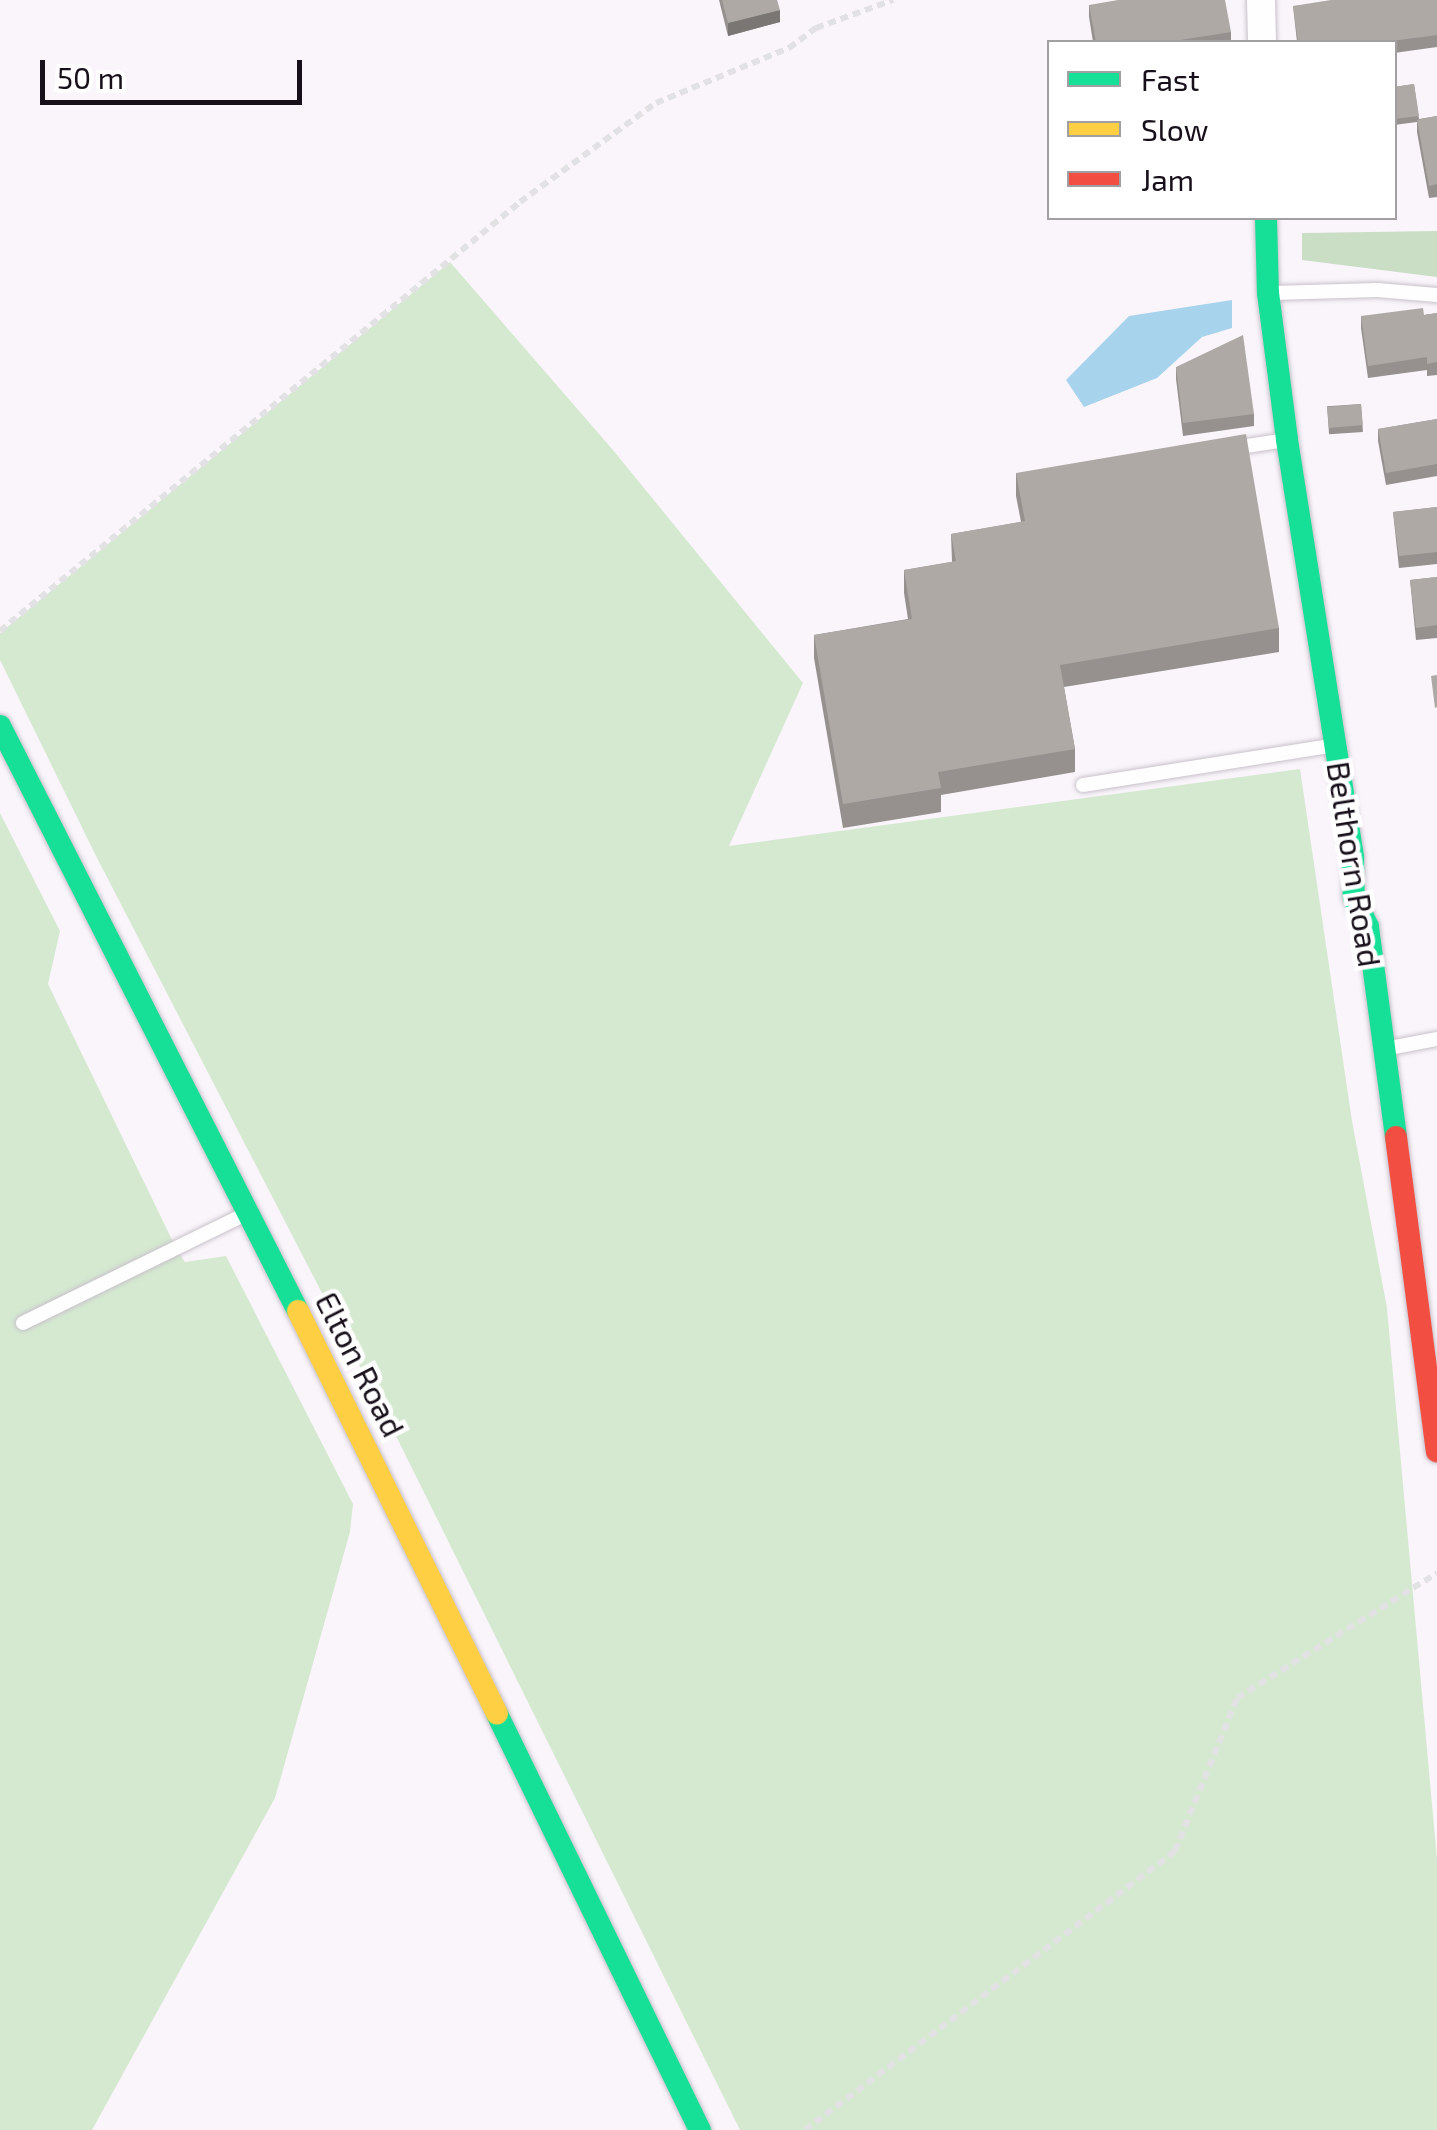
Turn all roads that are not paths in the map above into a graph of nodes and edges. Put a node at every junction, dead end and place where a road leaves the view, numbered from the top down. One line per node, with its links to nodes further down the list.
1 (1268, 1): 2 (street)
2 (1262, 40)
3 (1266, 220): 4 (main road, Belthorn Road)
4 (1268, 293): 5 (lane); 6 (main road, Belthorn Road)
5 (1437, 295)
6 (1286, 440): 7 (lane); 9 (main road, Belthorn Road)
7 (1208, 452)
8 (0, 726): 13 (main road, Elton Road)
9 (1335, 745): 10 (lane); 12 (main road, Belthorn Road)
10 (1083, 784)
11 (1437, 1040): 12 (lane)
12 (1383, 1049): 15 (main road, Belthorn Road)
13 (248, 1212): 14 (lane); 16 (main road, Elton Road)
14 (22, 1324)
15 (1437, 1451)
16 (700, 2130)

